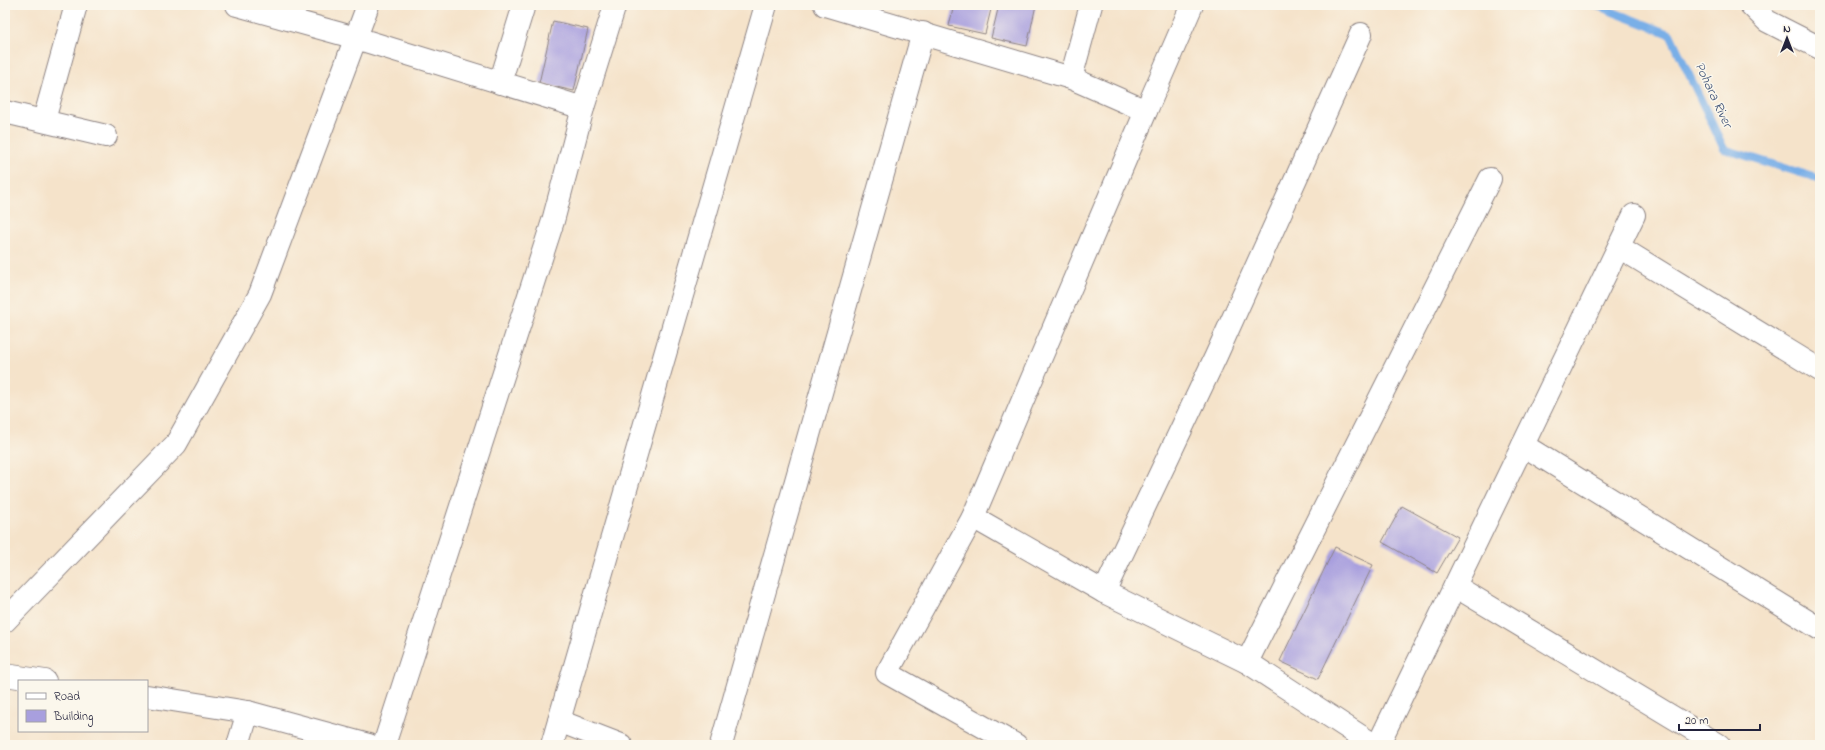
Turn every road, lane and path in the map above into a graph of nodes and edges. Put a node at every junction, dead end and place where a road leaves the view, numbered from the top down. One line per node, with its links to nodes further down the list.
1 (76, 5): 21 (street)
2 (238, 5): 14 (street)
3 (368, 5): 14 (street)
4 (524, 5): 17 (street)
5 (615, 5): 18 (street)
6 (766, 5): 38 (street)
7 (825, 5): 12 (street)
8 (1091, 5): 16 (street)
9 (1192, 5): 19 (street)
10 (1751, 5): 11 (street)
11 (1770, 13): 15 (street)
12 (923, 33): 16 (street); 44 (street)
13 (1361, 34): 30 (street)
14 (356, 38): 17 (street); 31 (street)
15 (1820, 48)
16 (1071, 78): 19 (street)
17 (500, 83): 18 (street)
18 (583, 108): 41 (street)
19 (1146, 111): 28 (street)
20 (5, 112): 21 (street)
21 (44, 120): 22 (street)
22 (106, 136)
23 (1490, 179): 33 (street)
24 (1634, 215): 25 (street)
25 (1619, 247): 26 (street); 27 (street)
26 (1820, 370)
27 (1523, 446): 29 (street); 32 (street)
28 (973, 517): 30 (street); 45 (street)
29 (1455, 586): 47 (street); 48 (street)
30 (1104, 592): 33 (street)
31 (5, 621)
32 (1820, 629)
33 (1247, 662): 46 (street)
34 (5, 675): 35 (street)
35 (38, 680)
36 (148, 696): 37 (street)
37 (248, 712): 39 (street); 40 (street)
38 (559, 720): 42 (street); 43 (street)
39 (238, 745)
40 (369, 745)
41 (384, 745)
42 (552, 745)
43 (621, 745)
44 (721, 745)
45 (1016, 745)
46 (1374, 745)
47 (1378, 745)
48 (1718, 745)

